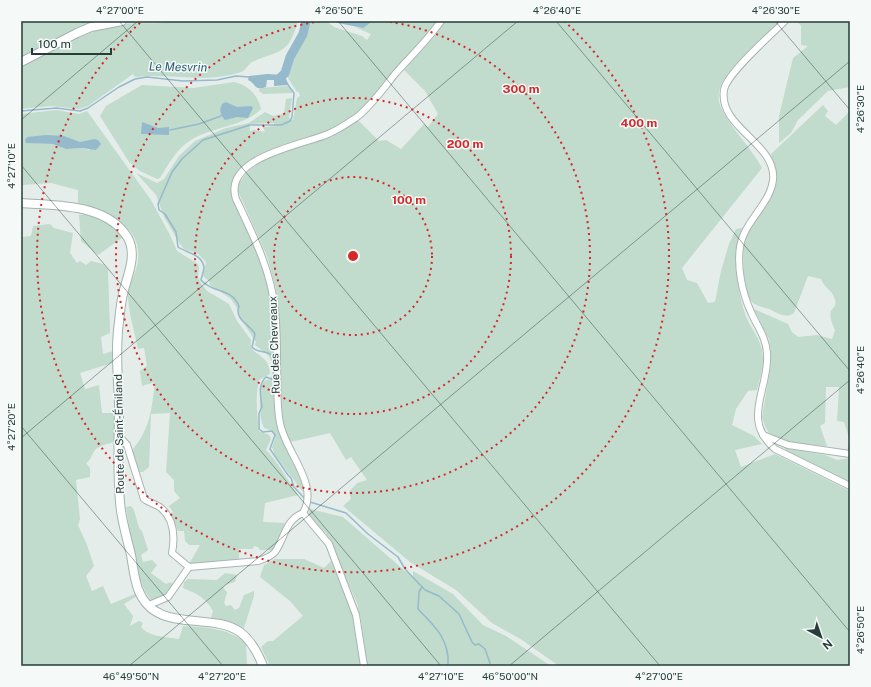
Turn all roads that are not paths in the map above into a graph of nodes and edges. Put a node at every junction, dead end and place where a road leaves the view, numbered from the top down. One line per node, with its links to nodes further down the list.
1 (122, 21): 4 (main road)
2 (441, 21): 10 (street, Rue des Chevreaux)
3 (785, 21): 6 (street)
4 (21, 62)
5 (21, 203): 7 (main road, Route de Saint-Émiland)
6 (761, 435): 8 (street); 9 (street)
7 (119, 436): 11 (street); 12 (main road, Route de Saint-Émiland)
8 (850, 454)
9 (850, 486)
10 (303, 513): 11 (street, Rue des Chevreaux); 14 (street)
11 (189, 567): 12 (street)
12 (149, 605): 13 (main road, Route de Saint-Émiland)
13 (263, 666)
14 (364, 666)

